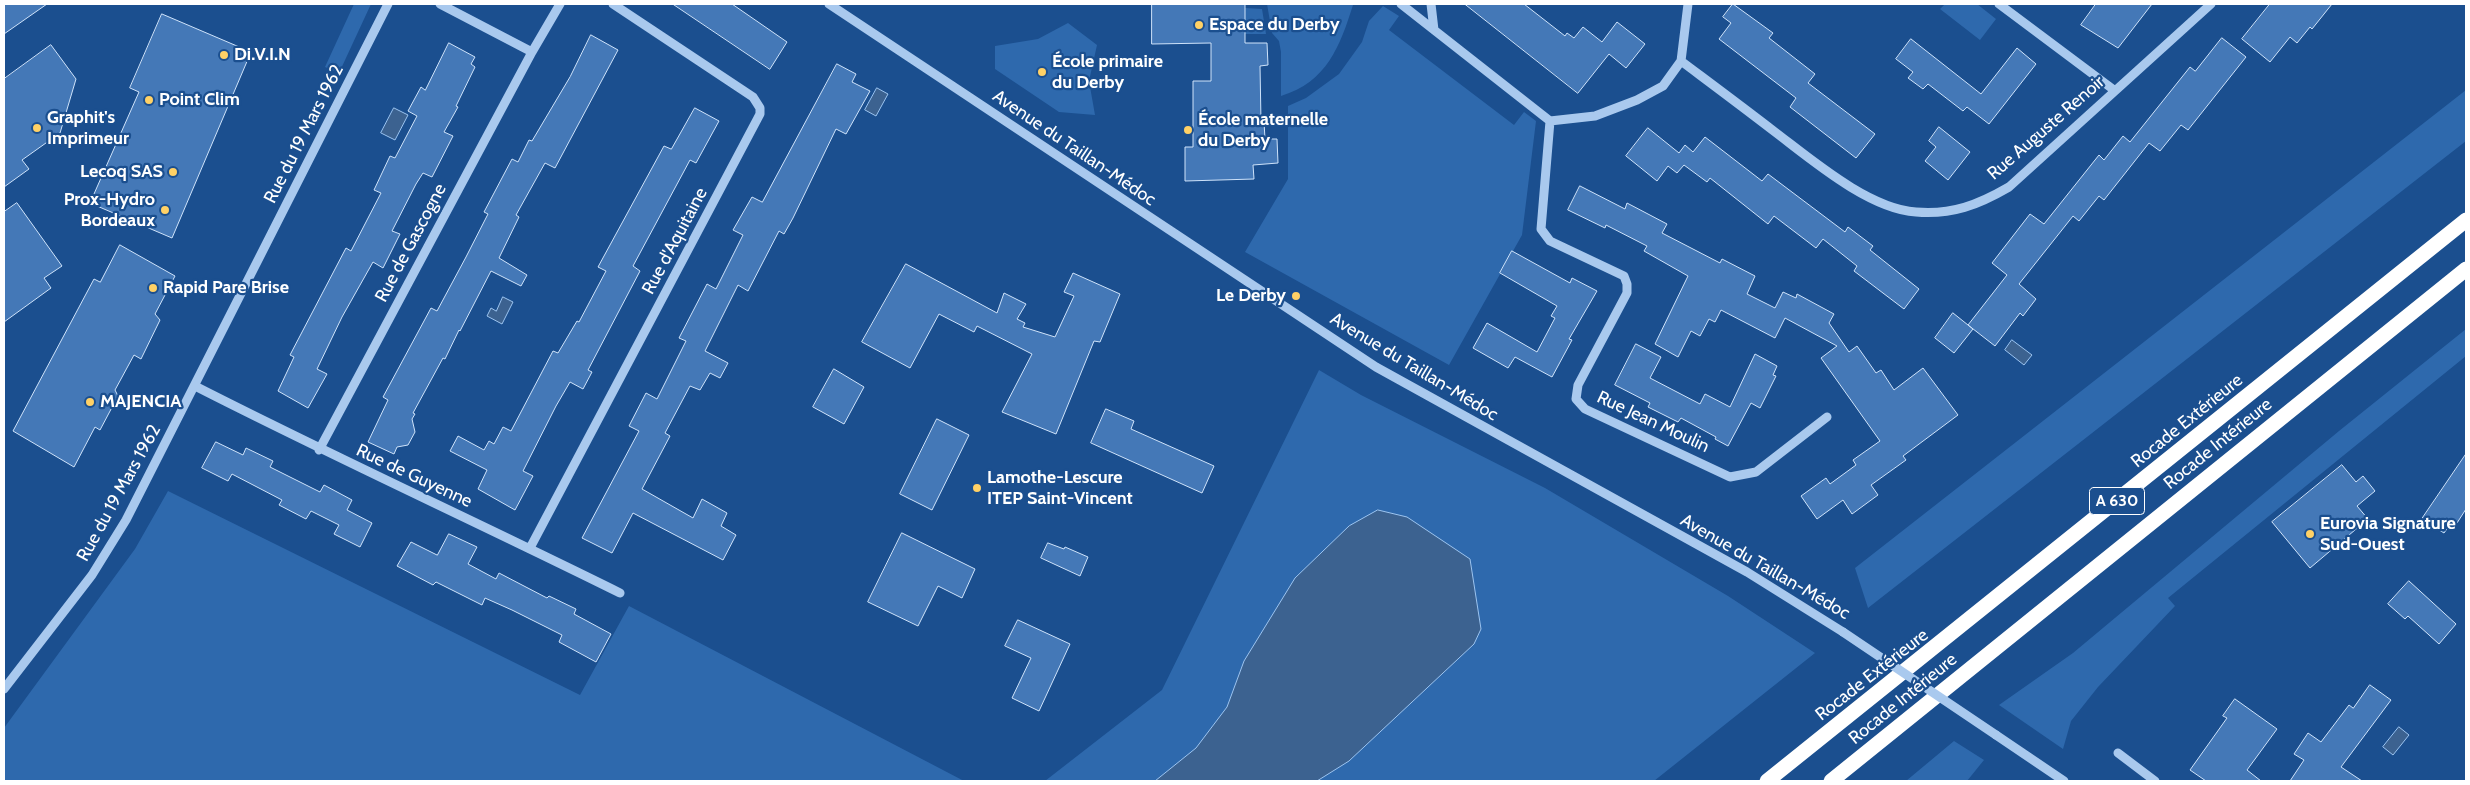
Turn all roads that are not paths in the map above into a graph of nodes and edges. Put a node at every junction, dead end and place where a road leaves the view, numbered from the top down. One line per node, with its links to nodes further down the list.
1 (388, 4): 18 (street, Rue du 19 Mars 1962)
2 (440, 4): 12 (street)
3 (560, 4): 12 (street)
4 (613, 4): 21 (street, Rue d'Aquitaine)
5 (828, 4): 27 (street, Avenue du Taillan-Médoc, bridge)
6 (1401, 4): 11 (street)
7 (1431, 4): 11 (street)
8 (1688, 4): 13 (street)
9 (1999, 4): 14 (street)
10 (2211, 4): 14 (street, Rue Auguste Renoir)
11 (1434, 30): 15 (street)
12 (532, 52): 20 (street, Rue de Gascogne)
13 (1681, 61): 14 (street, Rue Auguste Renoir); 15 (street)
14 (2114, 90)
15 (1550, 121): 19 (street, Rue Jean Moulin)
16 (2466, 220): 25 (highway, Rocade Extérieure / A 630)
17 (2466, 269): 26 (highway, Rocade Intérieure / A 630)
18 (195, 386): 20 (street, Rue de Guyenne); 23 (street, Rue du 19 Mars 1962)
19 (1827, 417)
20 (319, 450): 21 (street, Rue de Guyenne)
21 (530, 548): 22 (street, Rue de Guyenne)
22 (620, 593)
23 (4, 690)
24 (2118, 753): 28 (street)
25 (1767, 781)
26 (1831, 781)
27 (2064, 781)
28 (2155, 781)

